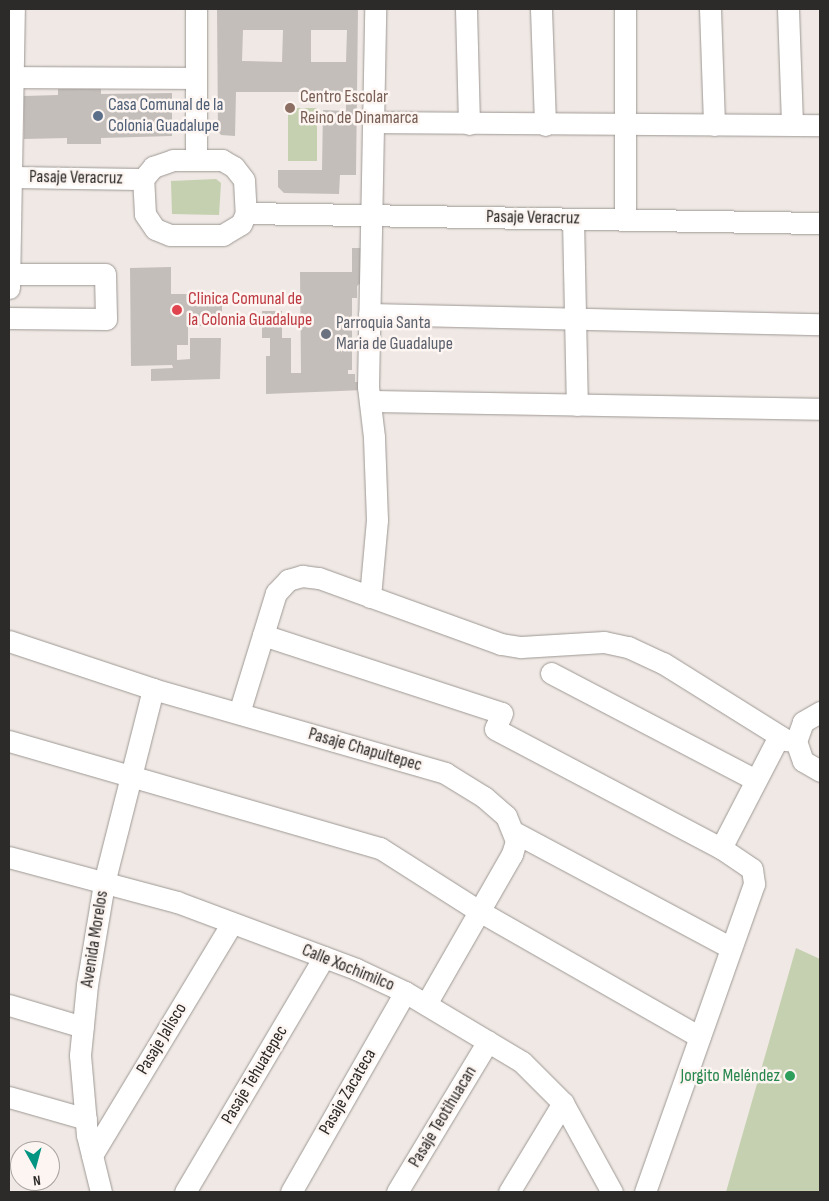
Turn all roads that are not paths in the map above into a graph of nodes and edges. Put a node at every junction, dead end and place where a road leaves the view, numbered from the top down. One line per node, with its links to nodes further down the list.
1 (14, 9): 9 (street)
2 (196, 9): 10 (street)
3 (375, 9): 11 (street)
4 (466, 9): 12 (street)
5 (541, 9): 14 (street)
6 (624, 9): 17 (street)
7 (710, 9): 15 (street)
8 (788, 9): 13 (street)
9 (11, 78): 10 (street); 19 (street)
10 (196, 78): 18 (street)
11 (372, 122): 12 (street); 22 (street)
12 (469, 124): 14 (street)
13 (792, 124): 15 (street); 16 (street)
14 (545, 125): 17 (street)
15 (714, 125): 17 (street)
16 (820, 125)
17 (625, 126): 24 (street)
18 (196, 159): 20 (street); 21 (street)
19 (10, 177): 20 (street, Pasaje Veracruz); 26 (street)
20 (143, 180): 21 (street)
21 (246, 213): 22 (street, Pasaje Veracruz)
22 (370, 215): 23 (street, Pasaje Veracruz); 28 (street)
23 (573, 219): 24 (street, Pasaje Veracruz); 30 (street)
24 (625, 220): 25 (street, Pasaje Veracruz)
25 (820, 224)
26 (9, 274): 27 (street); 29 (street)
27 (9, 288)
28 (369, 314): 30 (street); 32 (street)
29 (9, 318)
30 (575, 321): 31 (street); 33 (street)
31 (820, 324)
32 (370, 401): 33 (street); 35 (street)
33 (577, 405): 34 (street)
34 (820, 409)
35 (370, 597): 36 (street); 42 (street)
36 (263, 635): 41 (street); 48 (street)
37 (9, 642): 39 (street, Pasaje Chapultepec)
38 (551, 673): 46 (street)
39 (153, 689): 41 (street, Pasaje Chapultepec); 45 (street, Avenida Morelos)
40 (820, 712): 42 (street)
41 (238, 713): 47 (street, Pasaje Chapultepec)
42 (788, 738): 44 (street); 46 (street)
43 (9, 741): 45 (street)
44 (820, 771)
45 (131, 776): 50 (street, Avenida Morelos); 51 (street)
46 (756, 780): 48 (street)
47 (514, 832): 51 (street); 53 (street)
48 (721, 848): 53 (street)
49 (9, 857): 50 (street, Calle Xochimilco)
50 (104, 883): 52 (street, Calle Xochimilco); 58 (street, Avenida Morelos)
51 (479, 911): 56 (street); 59 (street)
52 (232, 923): 54 (street, Calle Xochimilco); 64 (street, Pasaje Jalisco)
53 (731, 948): 59 (street)
54 (324, 957): 55 (street, Calle Xochimilco); 66 (street, Pasaje Tehuatepec)
55 (405, 992): 56 (street, Calle Xochimilco); 67 (street, Pasaje Zacateca)
56 (426, 1004): 60 (street, Calle Xochimilco)
57 (9, 1005): 58 (street)
58 (83, 1027): 63 (street, Avenida Morelos)
59 (700, 1036): 71 (street)
60 (488, 1041): 62 (street, Calle Xochimilco); 68 (street, Pasaje Teotihuacan)
61 (9, 1097): 63 (street)
62 (563, 1103): 69 (street); 70 (street, Calle Xochimilco)
63 (86, 1119): 64 (street, Avenida Morelos)
64 (92, 1155): 65 (street, Avenida Morelos)
65 (101, 1192)
66 (185, 1192)
67 (291, 1192)
68 (398, 1192)
69 (509, 1192)
70 (612, 1192)
71 (645, 1192)

